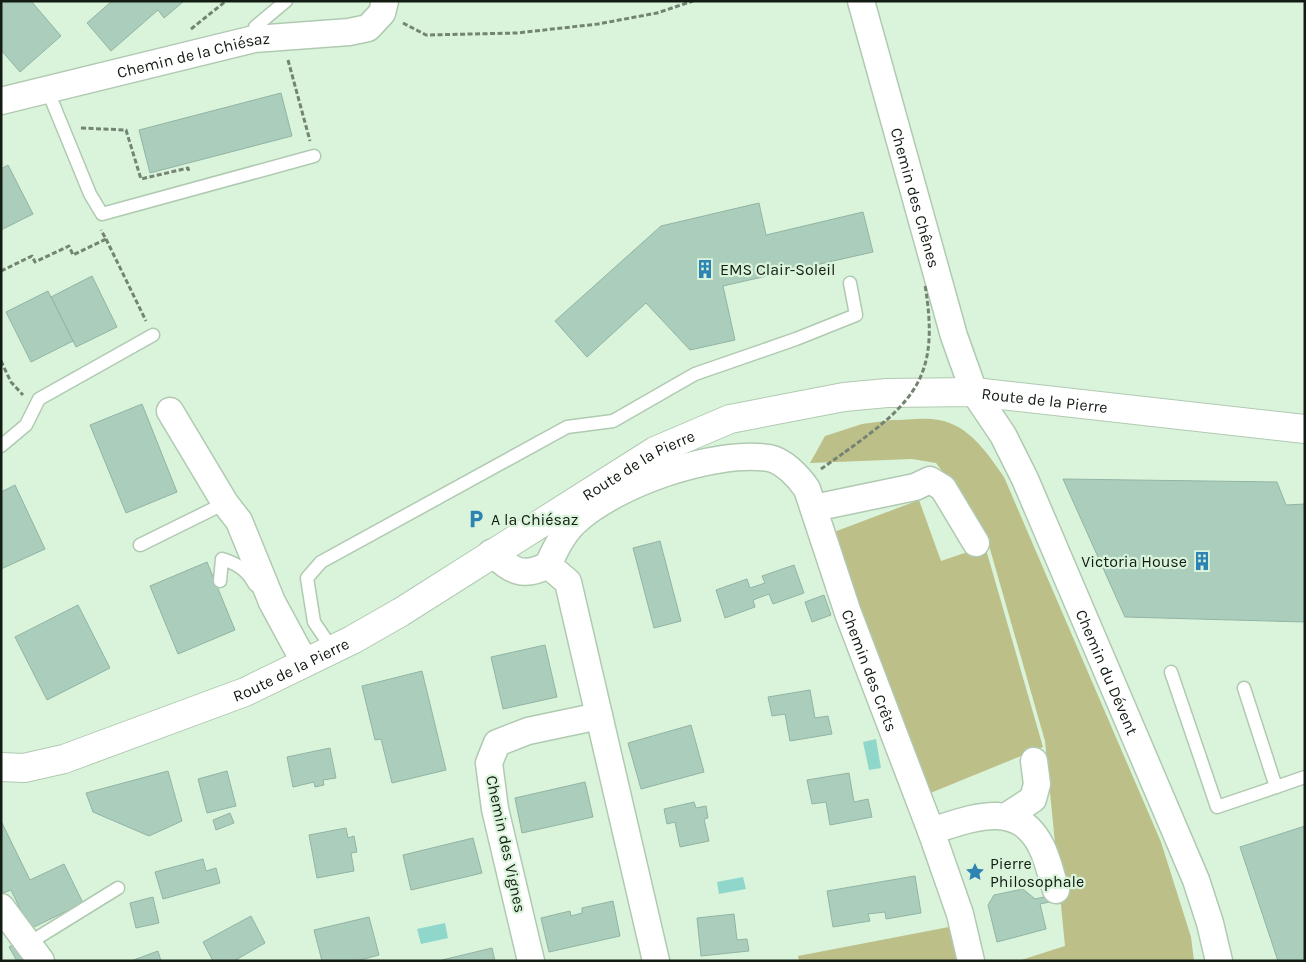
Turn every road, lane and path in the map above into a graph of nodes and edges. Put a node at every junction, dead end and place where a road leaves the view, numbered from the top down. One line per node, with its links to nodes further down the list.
1 (286, 1): 5 (lane)
2 (693, 1): 4 (path)
3 (861, 1): 19 (street, Chemin des Chênes)
4 (383, 7): 5 (street, Chemin de la Chiésaz)
5 (254, 39): 7 (street, Chemin de la Chiésaz)
6 (287, 58): 10 (path)
7 (47, 89): 8 (street, Chemin de la Chiésaz); 9 (lane)
8 (1, 101)
9 (63, 127): 11 (path); 12 (lane)
10 (314, 156): 11 (lane)
11 (192, 190): 12 (lane)
12 (102, 214): 13 (path)
13 (106, 239): 14 (path); 17 (path)
14 (1, 271)
15 (850, 283): 33 (lane)
16 (925, 285): 24 (path, bridge)
17 (153, 335): 20 (lane)
18 (1, 361): 20 (path)
19 (974, 392): 22 (main road, Route de la Pierre); 29 (main road, Route de la Pierre); 51 (street, Chemin du Dévent)
20 (40, 399): 23 (lane)
21 (170, 411): 25 (street)
22 (1305, 429)
23 (1, 446)
24 (802, 481): 26 (street, Chemin des Crêts); 30 (street, Chemin des Crêts)
25 (225, 503): 28 (lane); 32 (street)
26 (814, 508): 27 (street); 43 (street, Chemin des Crêts)
27 (976, 543)
28 (140, 545)
29 (491, 553): 30 (street); 33 (main road, Route de la Pierre)
30 (548, 565): 37 (street)
31 (220, 581): 32 (lane)
32 (280, 618): 34 (street)
33 (333, 650): 34 (main road, Route de la Pierre)
34 (305, 663): 39 (main road, Route de la Pierre)
35 (1171, 672): 41 (lane)
36 (1244, 688): 41 (lane)
37 (599, 716): 48 (street, Chemin des Vignes); 49 (street)
38 (1034, 762): 42 (street)
39 (1, 767)
40 (1305, 777): 41 (lane)
41 (1276, 787)
42 (1007, 816): 43 (street); 45 (street)
43 (931, 831): 50 (street, Chemin des Crêts)
44 (118, 888): 47 (lane)
45 (1056, 890)
46 (1, 907): 47 (street)
47 (35, 952)
48 (531, 961)
49 (656, 961)
50 (971, 961)
51 (1219, 961)

